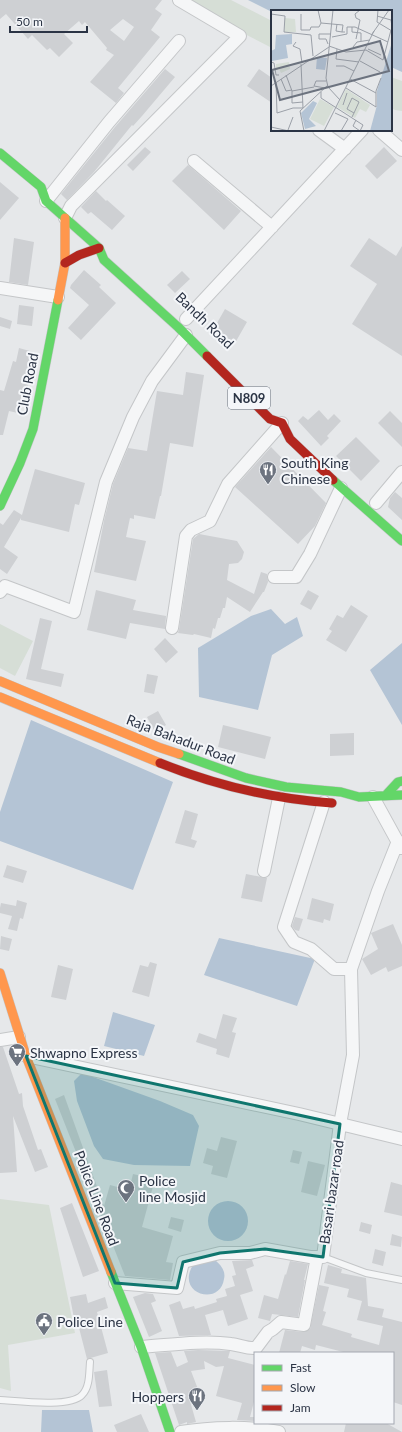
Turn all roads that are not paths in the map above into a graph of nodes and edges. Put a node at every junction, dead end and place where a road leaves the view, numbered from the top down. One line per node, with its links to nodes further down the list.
1 (179, 0): 12 (street)
2 (179, 42): 11 (street)
3 (320, 131): 6 (street)
4 (361, 131): 6 (street)
5 (380, 131): 7 (street)
6 (345, 149): 13 (street)
7 (402, 150)
8 (0, 153): 11 (main road, Bandh Road / N809)
9 (194, 161): 13 (street)
10 (34, 198): 11 (main road, Bandh Road / N809)
11 (46, 201): 12 (main road, Bandh Road / N809)
12 (65, 218): 14 (main road, Bandh Road / N809); 16 (main road, Club Road)
13 (272, 227): 19 (street)
14 (99, 248): 15 (main road, Bandh Road / N809); 16 (main road); 19 (main road, Bandh Road / N809)
15 (111, 251)
16 (65, 263): 18 (main road, Club Road)
17 (0, 288): 18 (street)
18 (58, 297): 26 (main road, Club Road)
19 (186, 323): 21 (main road, Bandh Road / N809); 29 (street)
20 (278, 410): 21 (main road, N809)
21 (282, 423): 22 (main road, Bandh Road / N809); 24 (main road, N809); 30 (street)
22 (293, 428)
23 (402, 472): 25 (street)
24 (342, 488): 27 (main road, N809); 28 (street)
25 (376, 503)
26 (0, 506)
27 (402, 541)
28 (274, 577)
29 (0, 592)
30 (172, 628)
31 (0, 681): 36 (main road, Raja Bahadur Road)
32 (0, 697): 38 (main road, Raja Bahadur Road)
33 (402, 781): 34 (main road)
34 (386, 795): 35 (main road, Raja Bahadur Road); 37 (main road, Raja Bahadur Road)
35 (402, 795)
36 (359, 797): 37 (main road, Raja Bahadur Road); 39 (main road, Raja Bahadur Road)
37 (373, 797): 40 (street)
38 (278, 798): 39 (main road, Raja Bahadur Road); 41 (street)
39 (324, 802): 42 (street)
40 (400, 845): 42 (street)
41 (264, 871)
42 (351, 969): 47 (street, Basari bazar road)
43 (0, 973): 44 (main road, Police Line Road)
44 (19, 1036): 45 (street); 46 (main road, Police Line Road)
45 (0, 1040)
46 (26, 1056): 47 (street); 51 (main road, Police Line Road)
47 (340, 1124): 48 (street); 49 (street, Basari bazar road)
48 (402, 1139)
49 (320, 1257): 50 (lane); 51 (street, Basari bazar road); 52 (street)
50 (402, 1280)
51 (115, 1283): 52 (main road, Police Line Road)
52 (141, 1347): 55 (main road, Police Line Road)
53 (90, 1362): 54 (lane)
54 (0, 1400)
55 (170, 1432)
56 (181, 1432): 57 (street)
57 (279, 1432)

